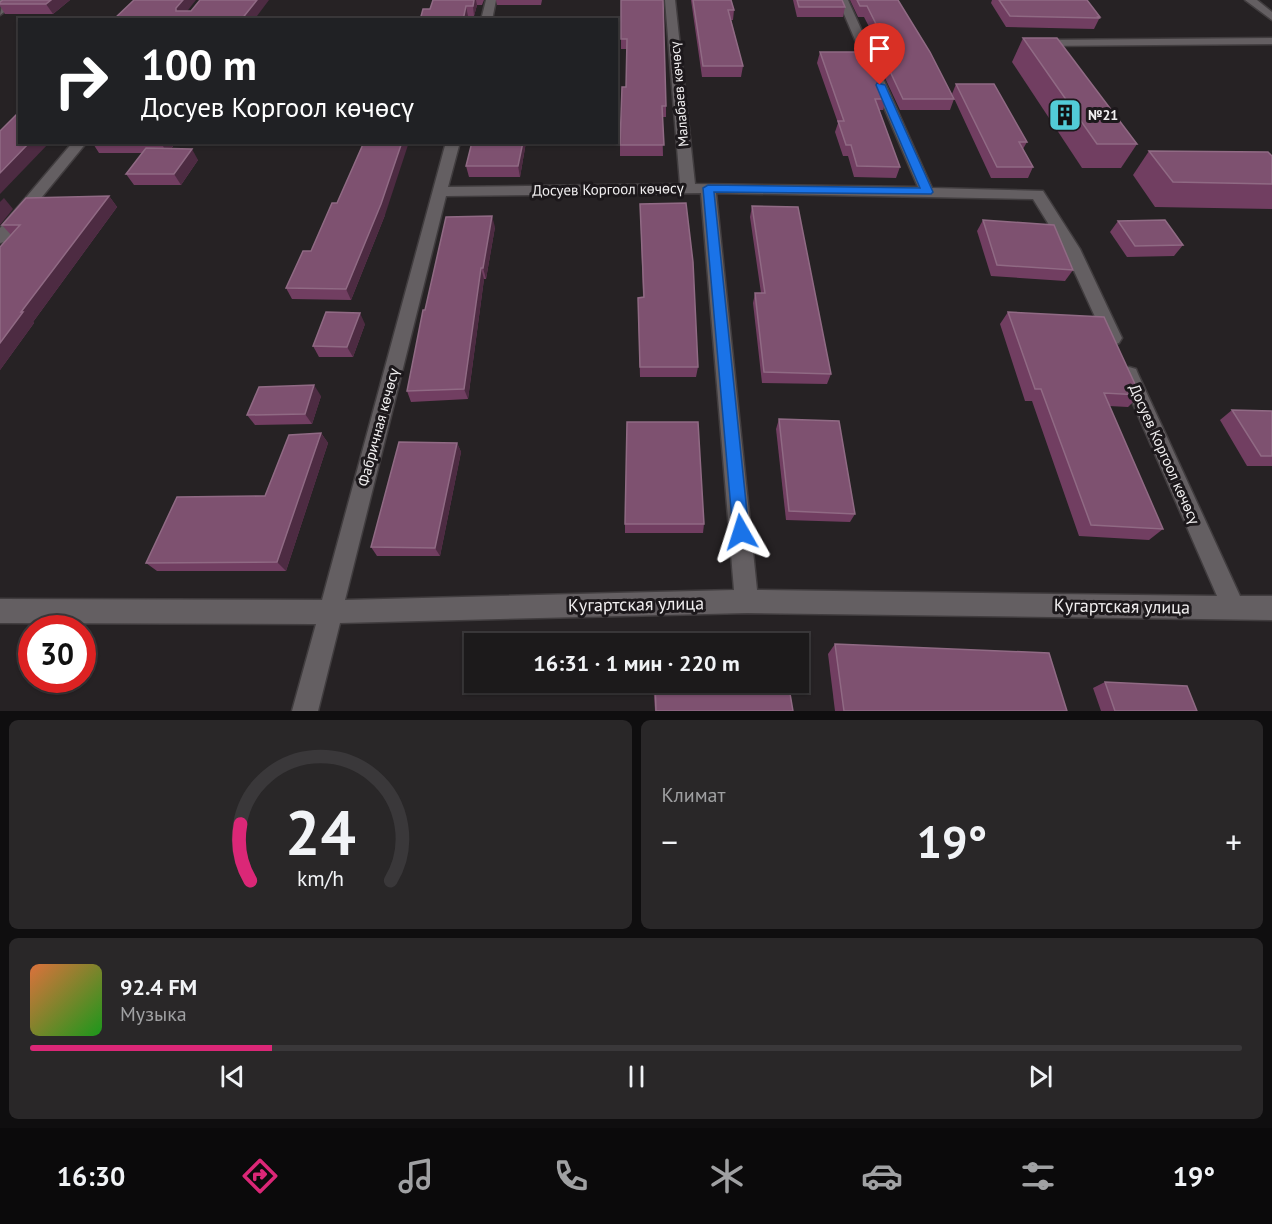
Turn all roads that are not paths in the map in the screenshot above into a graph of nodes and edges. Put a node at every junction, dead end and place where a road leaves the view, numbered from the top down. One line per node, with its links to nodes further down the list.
1 (491, 0): 8 (street)
2 (670, 0): 13 (street, Малабаев көчөсү)
3 (843, 0): 16 (street)
4 (1250, 0): 7 (street)
5 (0, 2): 6 (street)
6 (0, 12)
7 (1272, 17)
8 (486, 18)
9 (1272, 41): 10 (street)
10 (1041, 43)
11 (79, 144): 17 (street)
12 (452, 144): 15 (street, Фабричная көчөсү)
13 (688, 188): 14 (street, Досуев Коргоол көчөсү); 15 (street, Досуев Коргоол көчөсү)
14 (708, 188): 16 (street, Досуев Коргоол көчөсү); 18 (street)
15 (440, 192): 22 (street, Фабричная көчөсү)
16 (927, 192): 19 (street, Досуев Коргоол көчөсү)
17 (0, 238)
18 (747, 601): 19 (street, Кугартская улица); 22 (street, Кугартская улица)
19 (1234, 608): 20 (street, Кугартская улица)
20 (1272, 608)
21 (0, 611): 22 (street, Кугартская улица)
22 (329, 612): 23 (street, Фабричная көчөсү)
23 (305, 711)

